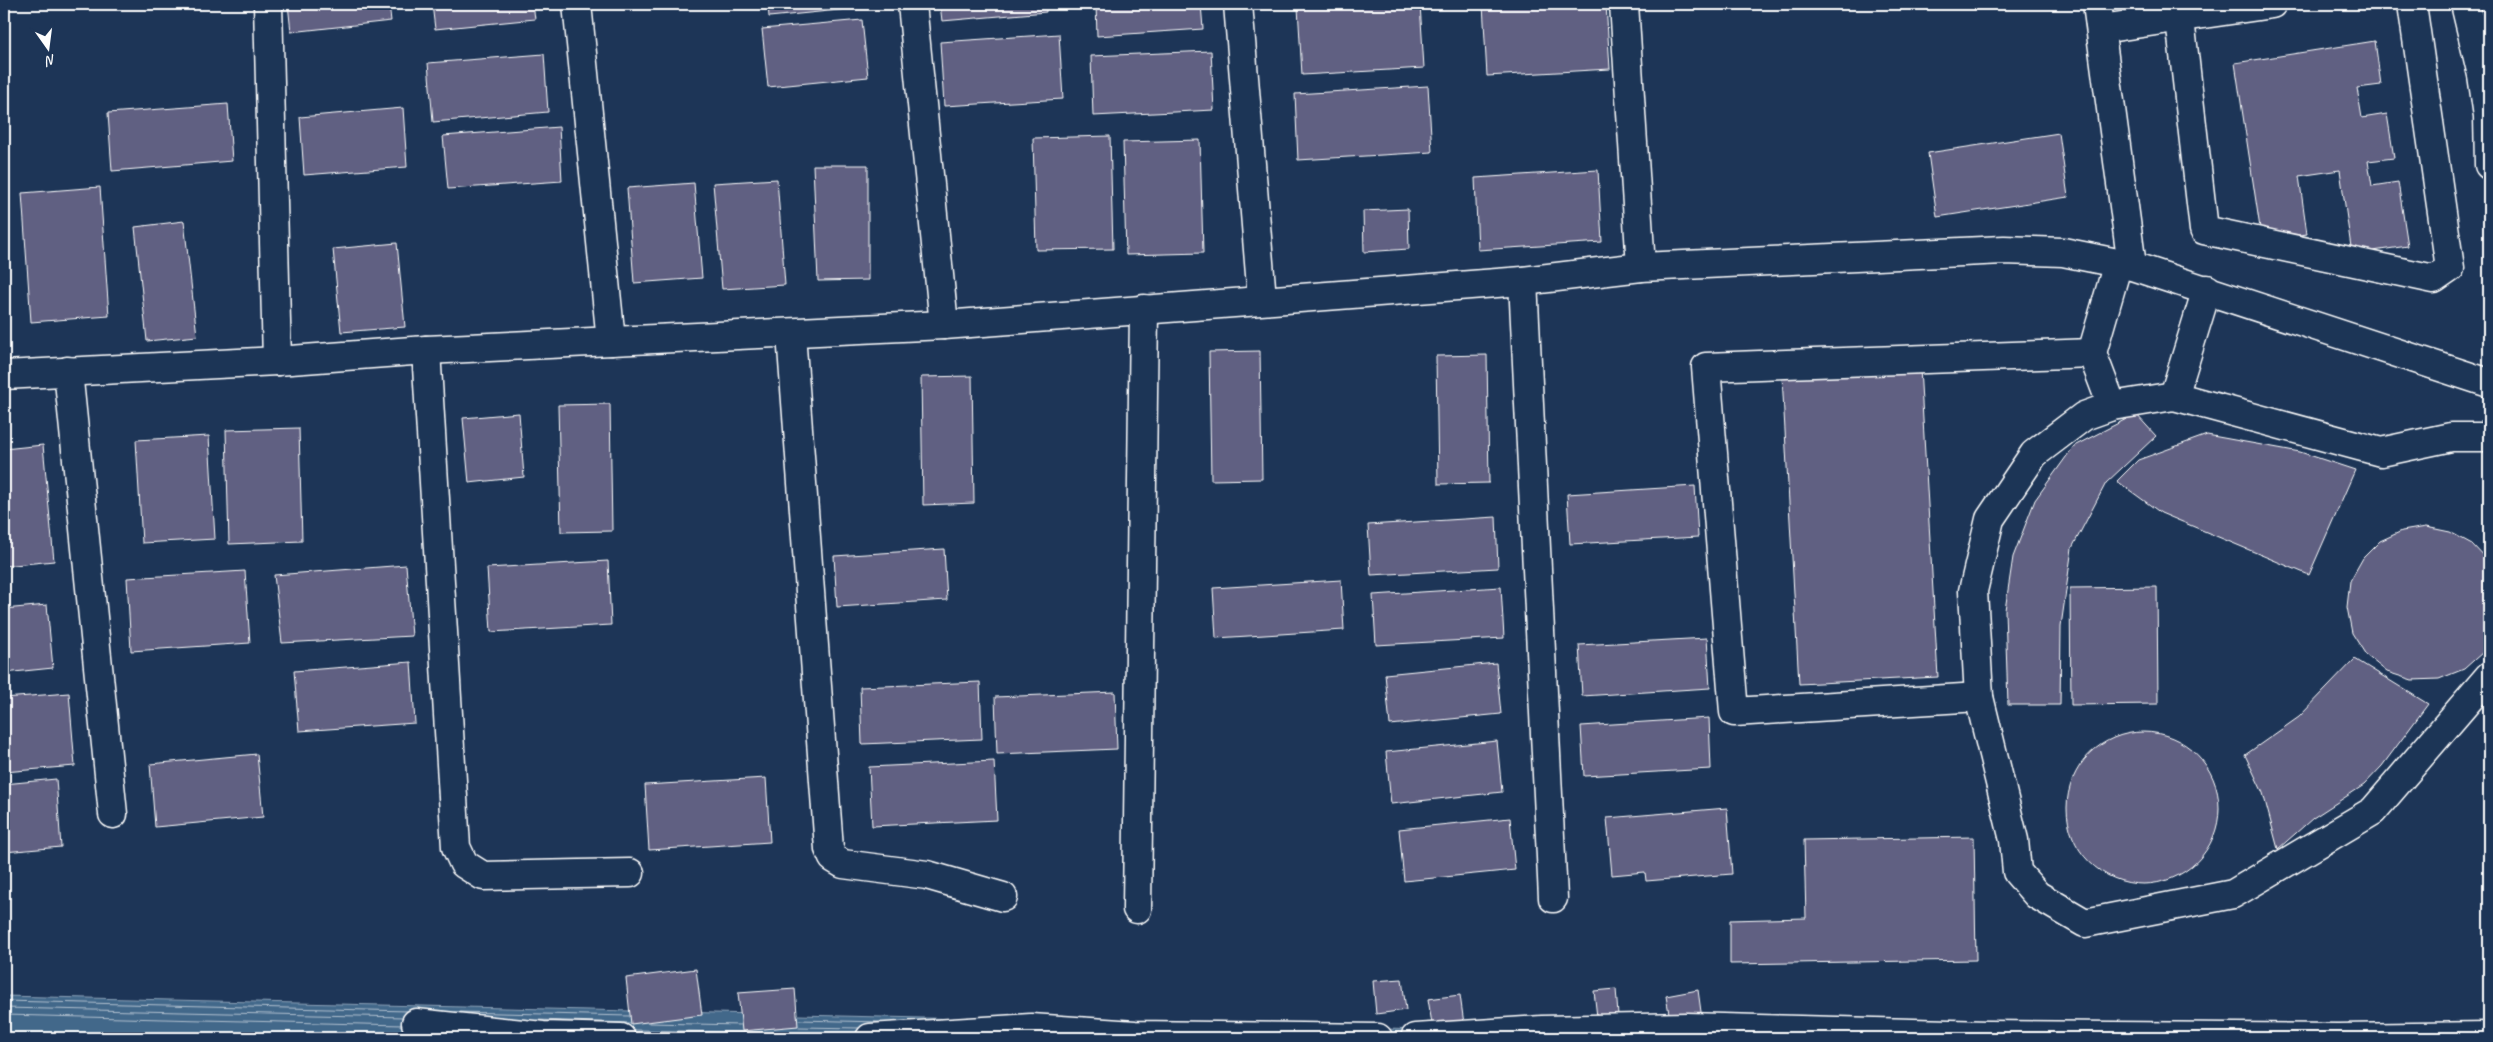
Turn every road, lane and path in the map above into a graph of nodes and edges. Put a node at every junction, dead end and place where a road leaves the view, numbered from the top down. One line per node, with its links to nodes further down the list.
1 (268, 4): 23 (street)
2 (577, 4): 20 (street)
3 (912, 4): 18 (street)
4 (1238, 4): 16 (street)
5 (1624, 4): 13 (street)
6 (2272, 4): 10 (street)
7 (2412, 4): 10 (street)
8 (2465, 4): 11 (street)
9 (2099, 16): 10 (street); 12 (street)
10 (2180, 18)
11 (2489, 165)
12 (2125, 264): 13 (street); 15 (street); 22 (street)
13 (1641, 267): 14 (street)
14 (1523, 281): 16 (street); 35 (street)
15 (2207, 289): 26 (street); 27 (street)
16 (1262, 299): 17 (street)
17 (1144, 309): 18 (street); 36 (street)
18 (944, 325): 19 (street)
19 (791, 334): 20 (street); 34 (street)
20 (611, 341): 21 (street)
21 (426, 350): 23 (street); 33 (street)
22 (2092, 353): 28 (street); 31 (street)
23 (278, 361): 24 (street)
24 (68, 371): 25 (street); 32 (street)
25 (4, 375)
26 (2489, 383)
27 (2174, 396): 28 (street); 29 (street)
28 (2112, 406): 31 (street)
29 (2489, 437)
30 (2489, 676): 31 (street)
31 (1979, 697)
32 (114, 814)
33 (630, 873)
34 (1003, 898)
35 (1553, 898)
36 (1137, 909)
37 (416, 1023): 39 (street)
38 (2489, 1036): 42 (street)
39 (621, 1038)
40 (870, 1038): 41 (street)
41 (1378, 1038)
42 (1415, 1038)

